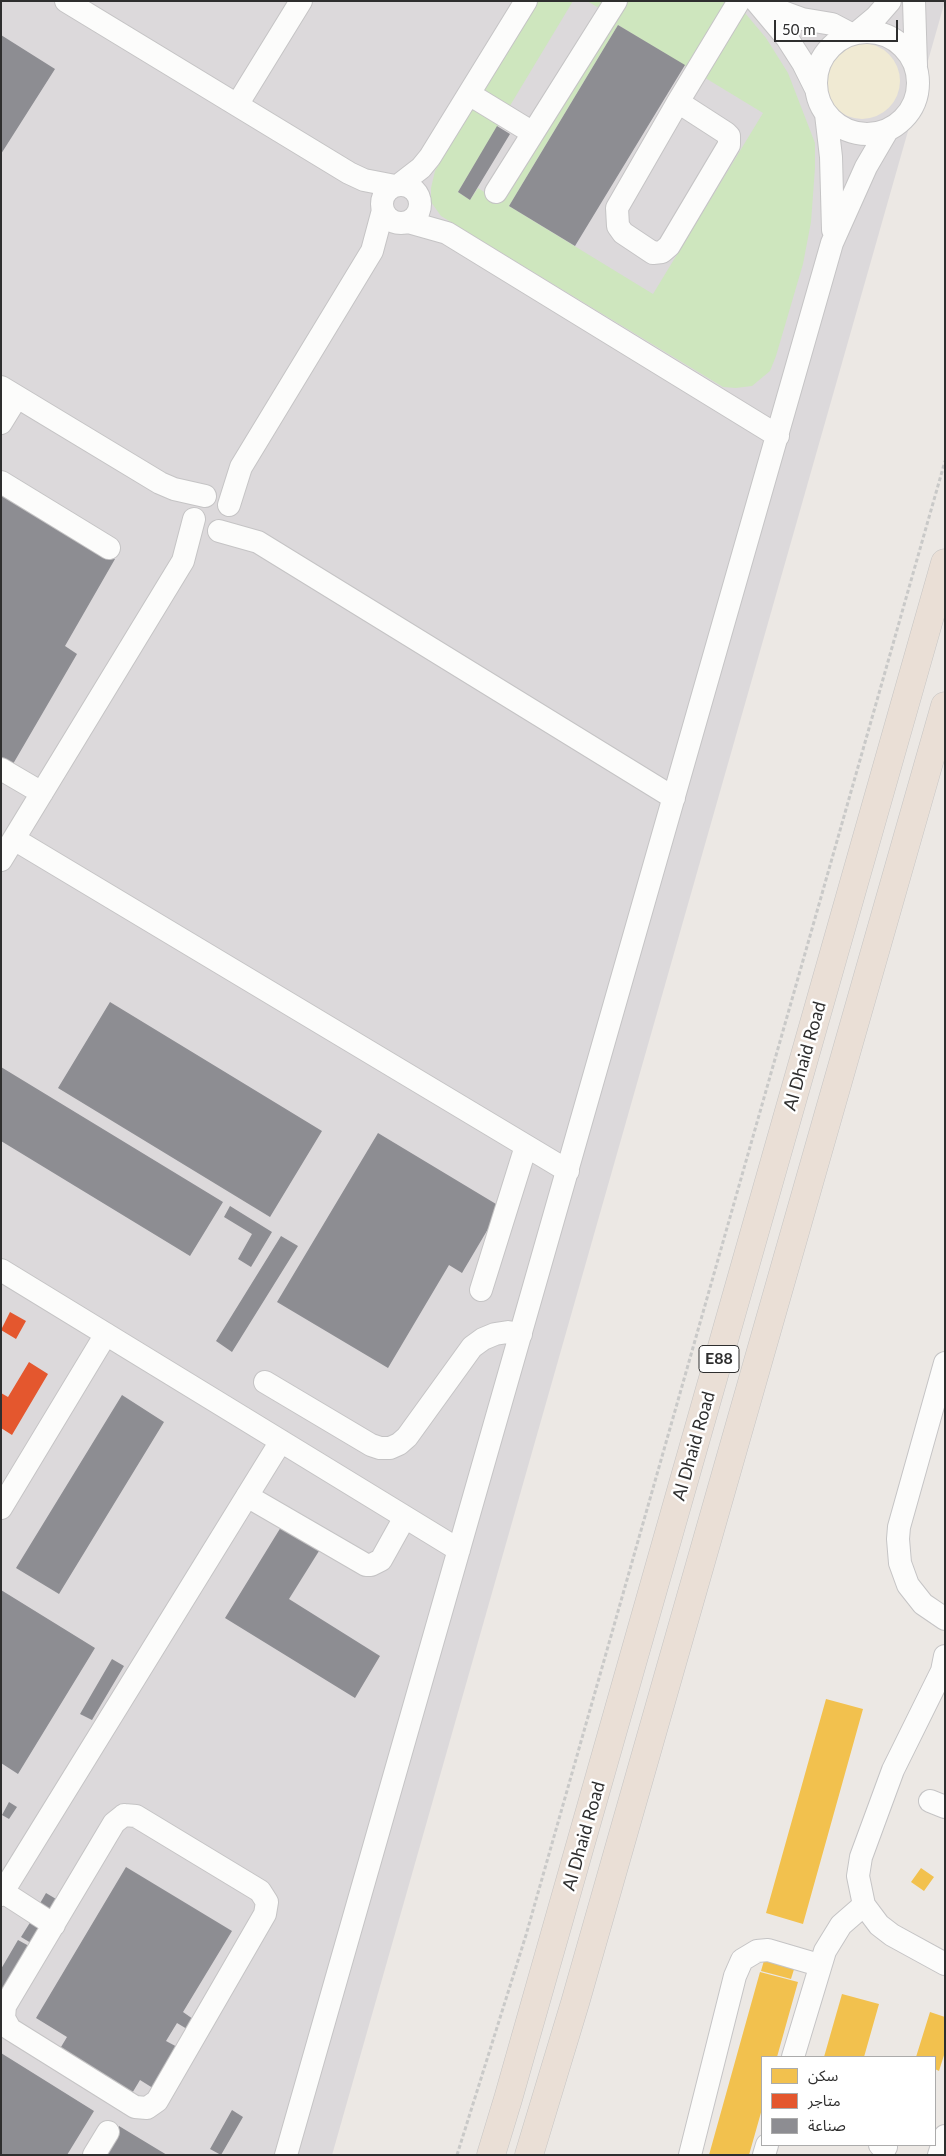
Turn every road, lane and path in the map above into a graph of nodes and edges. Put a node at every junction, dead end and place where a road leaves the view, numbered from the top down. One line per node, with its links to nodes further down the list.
1 (66, 1): 15 (lane)
2 (301, 1): 15 (lane)
3 (526, 1): 13 (lane)
4 (616, 1): 18 (lane)
5 (739, 1): 14 (lane)
6 (756, 1): 12 (lane)
7 (762, 1): 10 (lane)
8 (890, 1): 10 (lane)
9 (914, 1): 11 (lane)
10 (854, 33): 11 (lane); 12 (lane)
11 (916, 66): 17 (lane)
12 (816, 89): 16 (lane)
13 (469, 94): 18 (lane); 19 (lane)
14 (678, 102): 14 (lane)
15 (236, 105): 20 (lane)
16 (826, 114): 17 (lane); 27 (lane)
17 (887, 131): 27 (lane)
18 (533, 133): 22 (lane)
19 (430, 157): 21 (lane); 23 (lane)
20 (349, 174): 21 (lane); 24 (lane)
21 (397, 186): 23 (lane); 24 (lane)
22 (496, 192)
23 (419, 199): 25 (lane); 26 (lane)
24 (383, 209): 25 (lane); 28 (lane)
25 (407, 223): 26 (lane); 28 (lane)
26 (447, 233): 31 (lane)
27 (832, 243): 31 (lane)
28 (372, 251): 35 (lane)
29 (9, 392): 30 (lane); 34 (lane)
30 (1, 423)
31 (778, 436): 45 (lane)
32 (945, 461): 73 (path)
33 (1, 482): 39 (lane)
34 (160, 483): 35 (lane); 36 (lane)
35 (218, 502): 36 (lane); 37 (lane); 38 (lane)
36 (193, 518): 37 (lane); 40 (lane)
37 (218, 532): 38 (lane); 40 (lane)
38 (258, 542): 45 (lane)
39 (109, 548)
40 (183, 561): 44 (lane)
41 (945, 564): 74 (highway, Al Dhaid Road / E88)
42 (945, 706): 75 (highway, Al Dhaid Road / E88)
43 (1, 769): 44 (lane)
44 (42, 793): 46 (lane)
45 (674, 798): 49 (lane)
46 (14, 839): 47 (lane); 48 (lane)
47 (1, 860)
48 (526, 1146): 49 (lane); 51 (lane)
49 (568, 1171): 53 (lane)
50 (1, 1270): 52 (lane)
51 (481, 1290)
52 (106, 1334): 56 (lane); 58 (lane)
53 (521, 1334): 55 (lane); 60 (lane)
54 (945, 1363): 61 (lane)
55 (265, 1382)
56 (281, 1441): 57 (lane); 59 (lane)
57 (247, 1496): 59 (lane); 63 (lane)
58 (1, 1508)
59 (405, 1517): 60 (lane)
60 (459, 1550): 72 (lane)
61 (945, 1619)
62 (944, 1665): 64 (lane)
63 (2, 1894): 65 (lane)
64 (864, 1905): 66 (lane); 67 (lane)
65 (54, 1925): 65 (lane)
66 (945, 1964)
67 (819, 1965): 68 (lane); 76 (lane)
68 (792, 2056)
69 (108, 2132): 71 (lane)
70 (945, 2136): 77 (lane)
71 (94, 2155)
72 (286, 2155)
73 (457, 2155)
74 (491, 2155)
75 (529, 2155)
76 (690, 2155)
77 (939, 2155)

